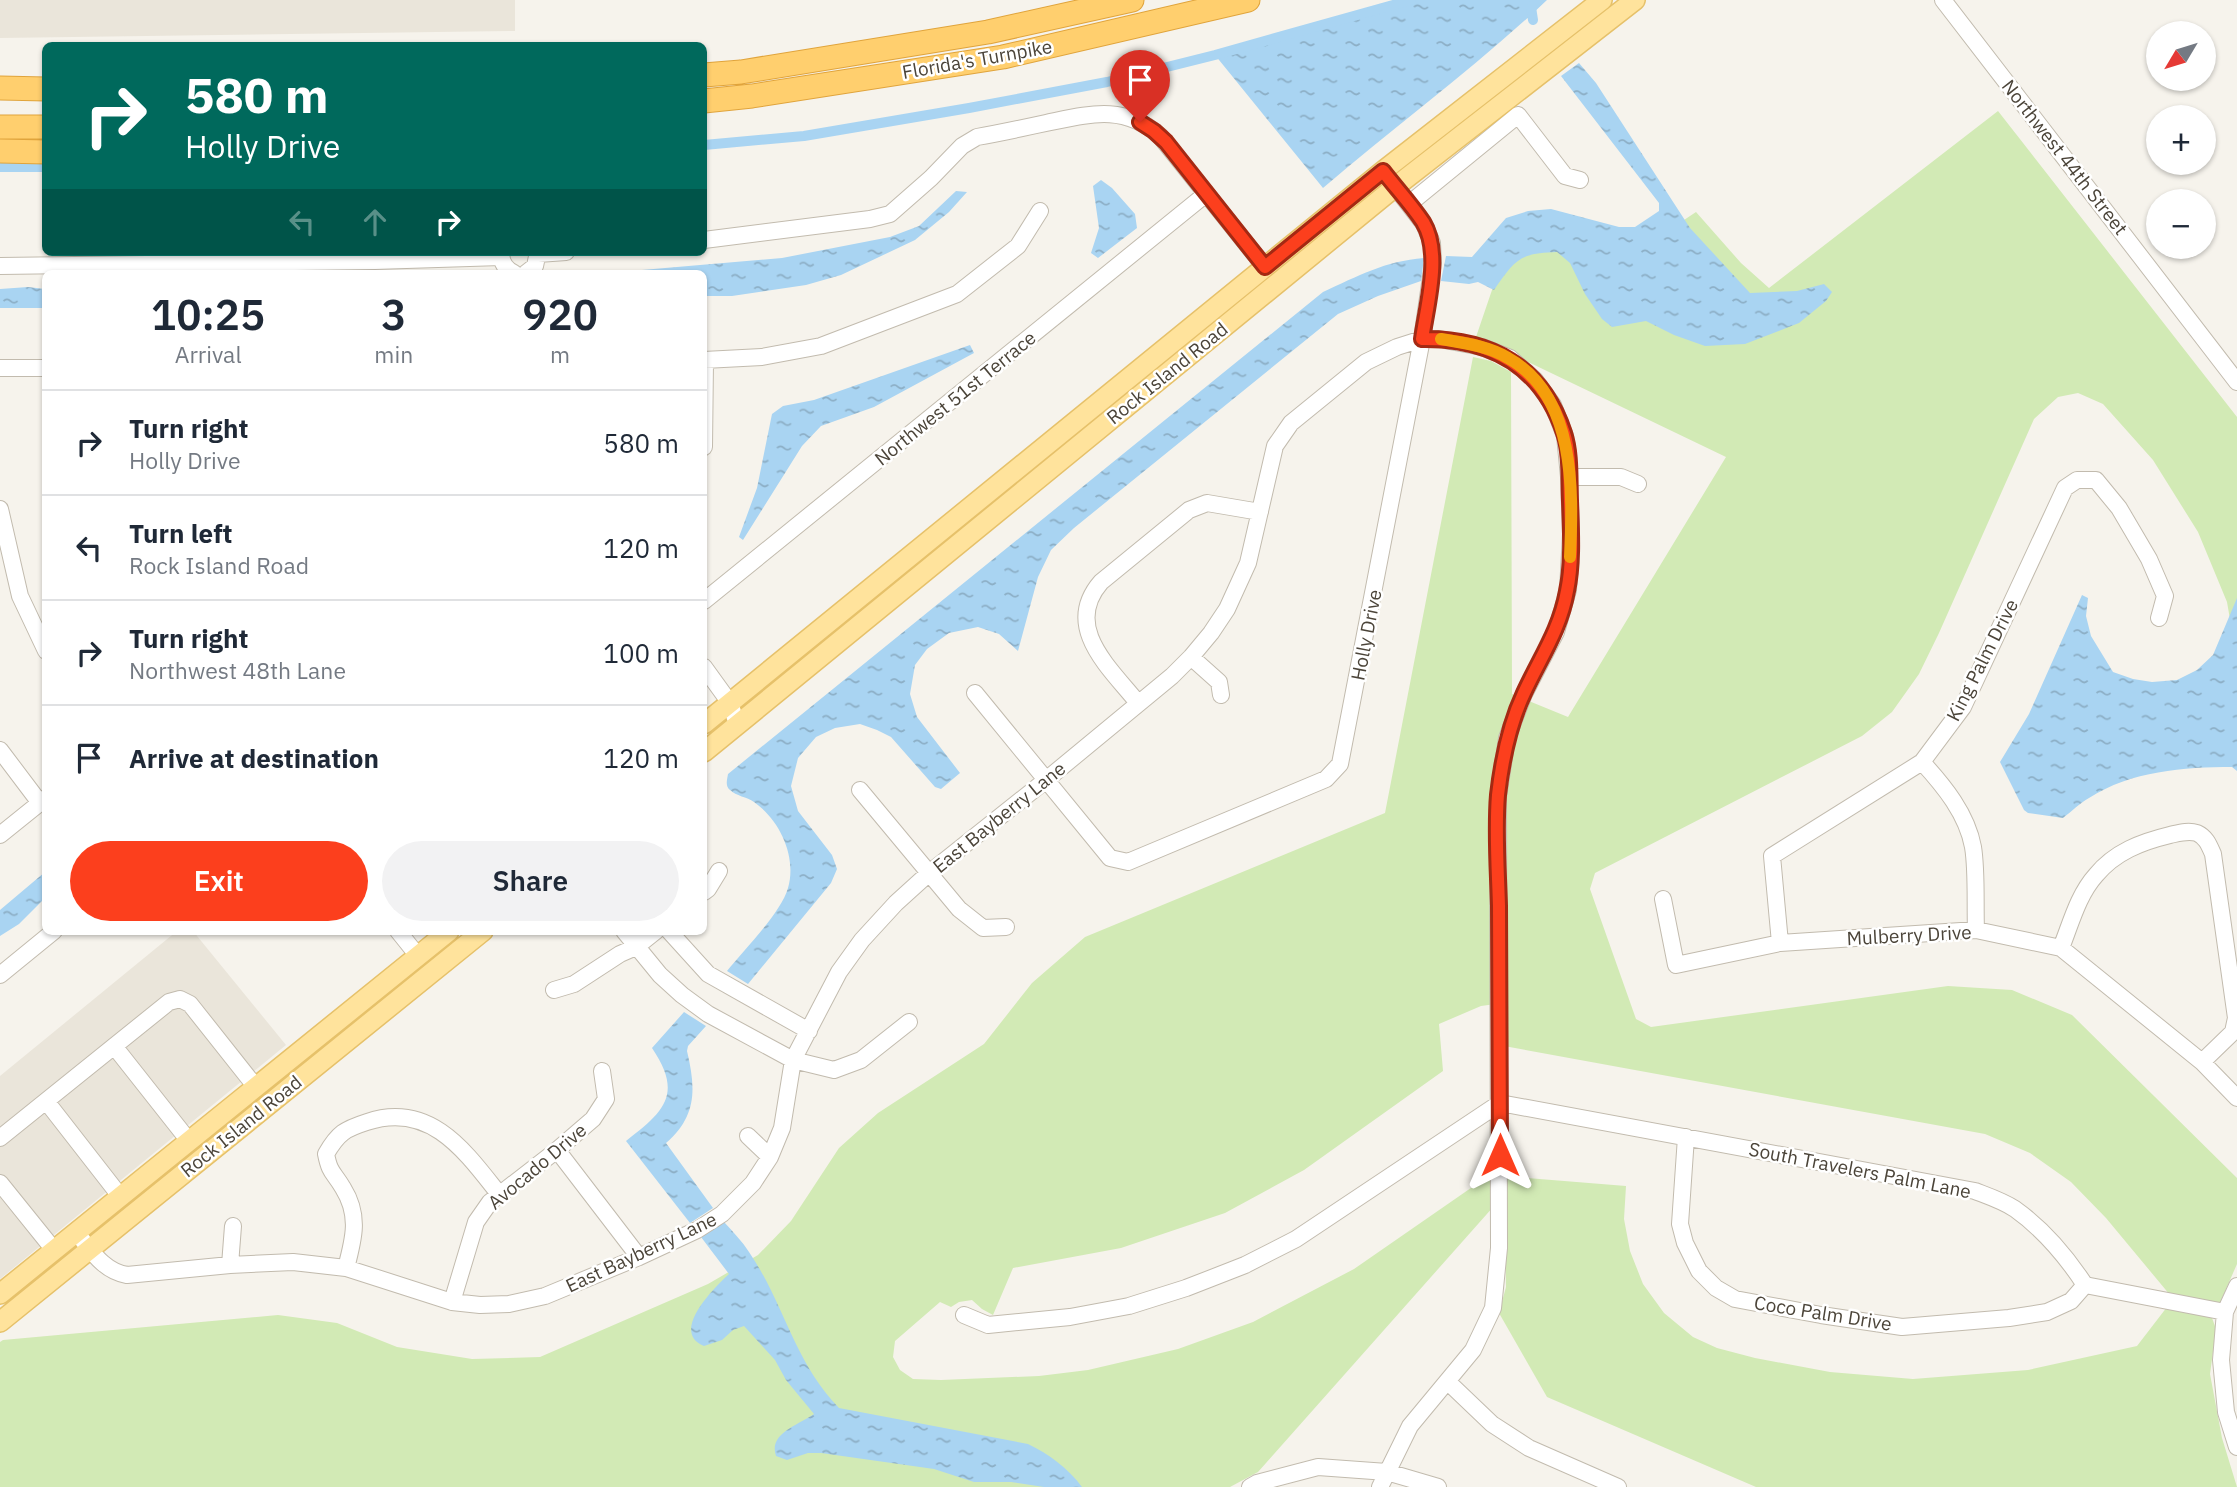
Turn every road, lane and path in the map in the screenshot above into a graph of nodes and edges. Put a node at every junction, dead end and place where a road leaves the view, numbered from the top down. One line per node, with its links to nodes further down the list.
1 (1132, 0): 6 (highway, Florida's Turnpike)
2 (1248, 0): 9 (highway, Florida's Turnpike)
3 (1602, 0): 14 (main road, Rock Island Road)
4 (1635, 0): 14 (main road, Rock Island Road)
5 (1943, 0): 27 (street, Northwest 44th Street)
6 (707, 75)
7 (0, 88): 8 (highway)
8 (42, 89)
9 (707, 101)
10 (0, 127): 11 (highway)
11 (42, 127)
12 (0, 151): 13 (highway)
13 (42, 152)
14 (1389, 179): 17 (street, Holly Drive); 22 (main road, Rock Island Road); 42 (main road, Rock Island Road)
15 (1580, 180): 17 (street)
16 (1206, 194): 19 (street); 22 (street); 32 (street, Northwest 51st Terrace)
17 (1409, 204): 23 (street, Holly Drive)
18 (1041, 211): 24 (street)
19 (707, 240)
20 (478, 256): 21 (street)
21 (0, 266)
22 (1265, 267): 39 (main road, Rock Island Road)
23 (1422, 339): 28 (street); 31 (street, East Bayberry Lane); 46 (street, Holly Drive)
24 (707, 360)
25 (0, 368): 26 (street)
26 (42, 368)
27 (2237, 382)
28 (1569, 477): 29 (street); 79 (street)
29 (1638, 484)
30 (0, 509): 34 (street)
31 (1260, 512): 35 (street, East Bayberry Lane); 40 (street)
32 (707, 599)
33 (2159, 618): 45 (street, King Palm Drive)
34 (42, 643)
35 (1191, 657): 38 (street); 40 (street, East Bayberry Lane)
36 (707, 671): 39 (street)
37 (975, 693): 46 (street, Holly Drive)
38 (1221, 695)
39 (730, 703): 41 (main road, Rock Island Road); 42 (street)
40 (1138, 703): 46 (street, East Bayberry Lane)
41 (707, 722)
42 (737, 724): 43 (main road, Rock Island Road)
43 (707, 749)
44 (0, 750): 48 (street)
45 (1922, 762): 56 (street); 64 (street, King Palm Drive)
46 (1046, 780): 52 (street, East Bayberry Lane)
47 (860, 790): 52 (street)
48 (42, 800)
49 (42, 802): 50 (street)
50 (0, 835)
51 (719, 871): 53 (street)
52 (928, 874): 55 (street); 71 (street, East Bayberry Lane)
53 (707, 890)
54 (1663, 900): 64 (street, Mulberry Drive)
55 (1006, 927)
56 (1976, 930): 64 (street, Mulberry Drive); 66 (street, Mulberry Drive)
57 (49, 935): 68 (street)
58 (401, 935): 67 (street)
59 (444, 935): 67 (main road, Rock Island Road)
60 (478, 935): 91 (main road, Rock Island Road)
61 (627, 935): 65 (street)
62 (651, 935): 65 (street)
63 (673, 935): 71 (street)
64 (1780, 943)
65 (636, 947): 69 (street); 73 (street)
66 (2061, 948): 74 (street, Mulberry Drive); 74 (street)
67 (418, 956): 76 (main road, Rock Island Road)
68 (0, 975)
69 (554, 990)
70 (909, 1022): 73 (street)
71 (809, 1031): 73 (street, East Bayberry Lane)
72 (114, 1046): 76 (street); 78 (street); 83 (street)
73 (793, 1060): 85 (street, East Bayberry Lane)
74 (2202, 1062): 77 (street, Mulberry Drive)
75 (602, 1071): 84 (street, Avocado Drive)
76 (255, 1086): 83 (main road, Rock Island Road)
77 (2237, 1098)
78 (46, 1101): 82 (street); 88 (street)
79 (1500, 1103): 81 (street, South Travelers Palm Lane); 101 (street); 103 (street)
80 (748, 1136): 85 (street)
81 (1686, 1137): 96 (street, South Travelers Palm Lane); 96 (street, Coco Palm Drive)
82 (0, 1139)
83 (189, 1140): 88 (main road, Rock Island Road)
84 (557, 1150): 87 (street, Avocado Drive); 93 (street)
85 (770, 1157): 93 (street, East Bayberry Lane)
86 (0, 1183): 92 (street)
87 (499, 1194): 95 (street); 99 (street, Avocado Drive)
88 (120, 1196): 90 (main road, Rock Island Road)
89 (233, 1226): 94 (street)
90 (76, 1232): 91 (street, East Bayberry Lane); 92 (main road, Rock Island Road)
91 (90, 1249): 94 (street, East Bayberry Lane); 102 (main road, Rock Island Road)
92 (54, 1250): 98 (main road, Rock Island Road)
93 (639, 1256): 99 (street, East Bayberry Lane)
94 (230, 1265): 95 (street, East Bayberry Lane)
95 (346, 1268): 99 (street, East Bayberry Lane)
96 (2085, 1285): 100 (street)
97 (2237, 1286): 100 (street)
98 (0, 1294)
99 (452, 1302)
100 (2225, 1312): 104 (street)
101 (964, 1315)
102 (0, 1322)
103 (1448, 1382): 105 (street); 108 (street)
104 (2237, 1447)
105 (1383, 1480): 106 (street); 107 (street)
106 (1250, 1487)
107 (1438, 1487)
108 (1618, 1487)

